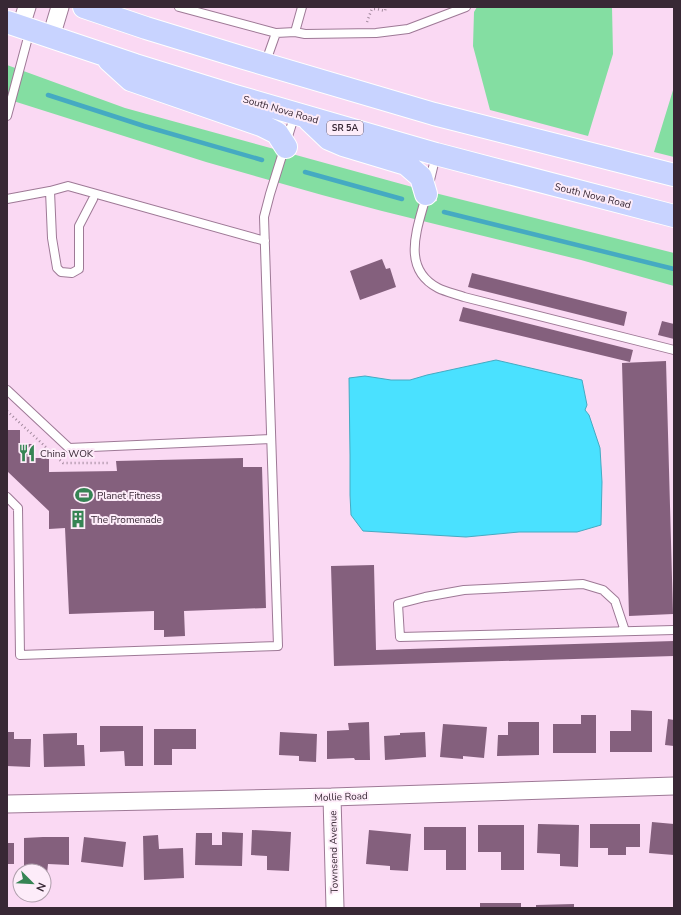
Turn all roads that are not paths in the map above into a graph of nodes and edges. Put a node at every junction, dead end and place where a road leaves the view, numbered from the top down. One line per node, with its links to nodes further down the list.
1 (60, 7): 9 (street)
2 (84, 7): 11 (main road)
3 (180, 7): 8 (lane)
4 (302, 7): 7 (lane)
5 (466, 7): 7 (lane)
6 (21, 21): 9 (main road, South Nova Road / SR 5A); 13 (lane)
7 (295, 32): 8 (lane)
8 (276, 33): 11 (lane)
9 (51, 36): 10 (main road, South Nova Road / SR 5A)
10 (102, 54): 12 (main road, South Nova Road / SR 5A); 14 (main road)
11 (265, 64): 16 (main road)
12 (300, 115): 14 (lane); 15 (main road, South Nova Road / SR 5A); 18 (main road)
13 (7, 116)
14 (286, 147): 22 (lane)
15 (436, 154): 18 (lane); 21 (main road, South Nova Road / SR 5A)
16 (674, 175)
17 (50, 191): 19 (lane); 20 (lane); 22 (lane)
18 (426, 194): 23 (lane)
19 (7, 199)
20 (93, 199)
21 (674, 216)
22 (265, 241): 25 (lane)
23 (674, 350)
24 (7, 390): 25 (lane)
25 (271, 438): 26 (lane)
26 (7, 497)
27 (674, 630): 28 (lane)
28 (625, 631): 28 (lane)
29 (674, 786): 30 (street, Mollie Road)
30 (332, 797): 31 (street, Mollie Road); 32 (street, Townsend Avenue)
31 (7, 804)
32 (335, 908)

